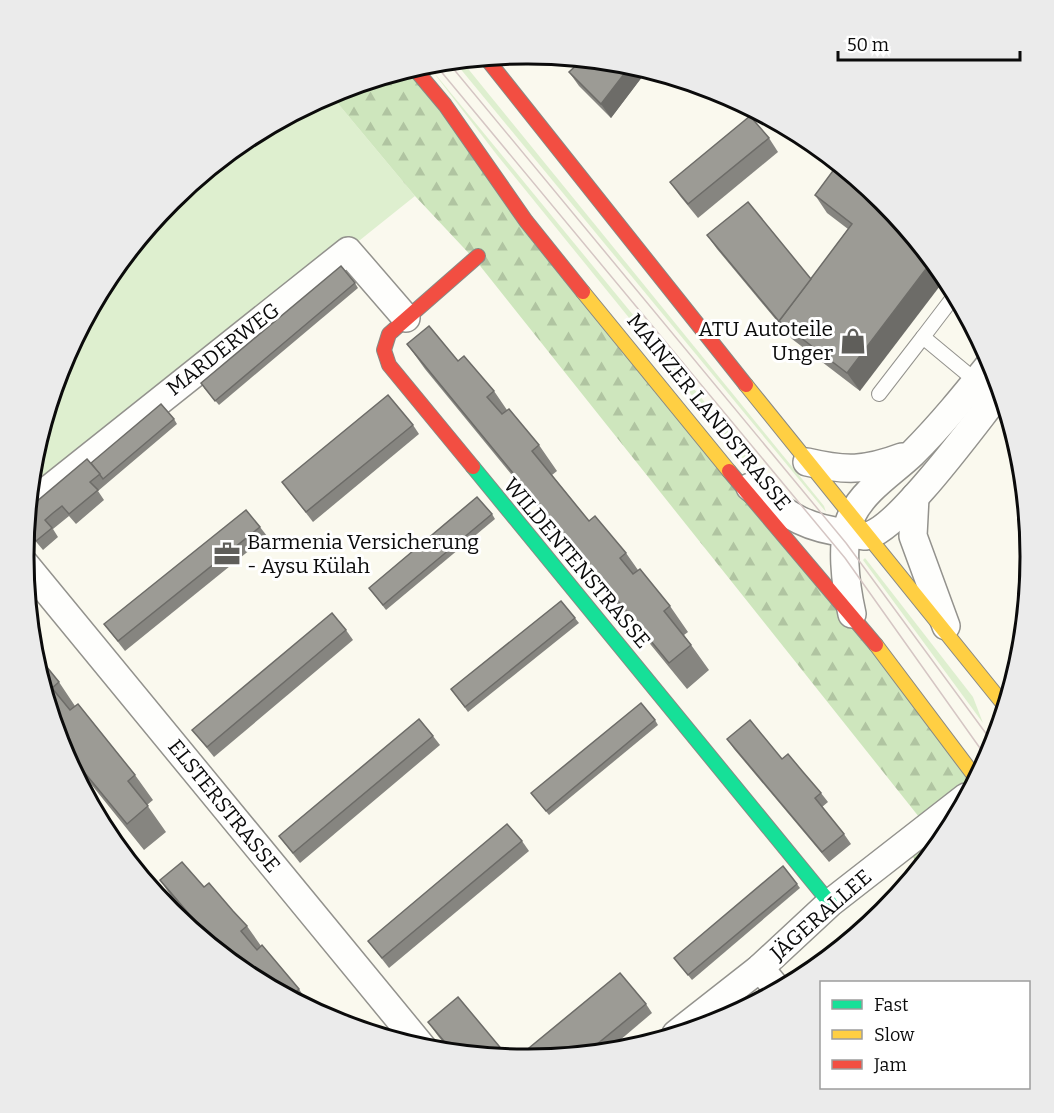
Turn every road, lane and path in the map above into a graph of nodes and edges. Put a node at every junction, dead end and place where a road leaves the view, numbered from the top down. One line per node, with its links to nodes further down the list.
1 (492, 65): 12 (main road)
2 (420, 76): 13 (main road, MAINZER LANDSTRASSE)
3 (478, 256): 5 (main road, WILDENTENSTRASSE)
4 (949, 303): 6 (lane)
5 (406, 318): 14 (street, MARDERWEG); 23 (main road, WILDENTENSTRASSE)
6 (923, 337): 7 (lane); 10 (lane)
7 (985, 377)
8 (987, 381): 11 (street)
9 (987, 382): 15 (street)
10 (879, 394)
11 (912, 454): 12 (street); 16 (street)
12 (807, 462): 16 (main road)
13 (730, 472): 16 (street); 18 (main road, MAINZER LANDSTRASSE)
14 (38, 498)
15 (915, 498): 16 (street); 19 (street)
16 (855, 528): 18 (street); 19 (main road)
17 (35, 576): 27 (street, ELSTERSTRASSE)
18 (852, 614): 21 (main road, MAINZER LANDSTRASSE)
19 (954, 646): 20 (main road)
20 (998, 698)
21 (970, 771)
22 (949, 810): 23 (street, JÄGERALLEE)
23 (830, 903): 24 (street, JÄGERALLEE)
24 (760, 968): 25 (street); 26 (street, JÄGERALLEE)
25 (772, 983)
26 (694, 1020)
27 (412, 1035)

